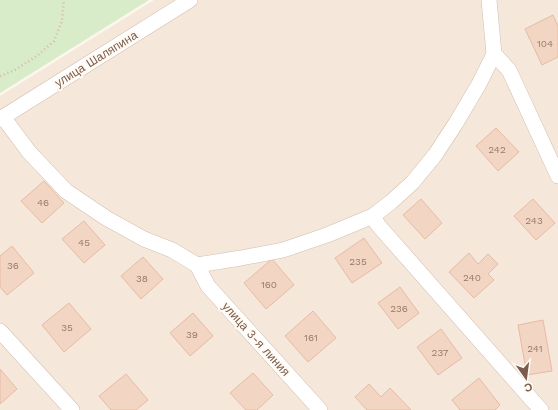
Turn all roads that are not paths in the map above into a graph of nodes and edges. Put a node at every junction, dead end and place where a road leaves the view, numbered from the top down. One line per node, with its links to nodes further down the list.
1 (190, 0): 4 (street, улица Шаляпина)
2 (489, 0): 3 (street)
3 (494, 54): 5 (street); 6 (street)
4 (2, 118): 7 (street)
5 (558, 176)
6 (373, 216): 7 (street); 11 (street)
7 (197, 265): 10 (street, улица 3-я линия)
8 (0, 331): 9 (street)
9 (72, 410)
10 (320, 410)
11 (542, 410)

